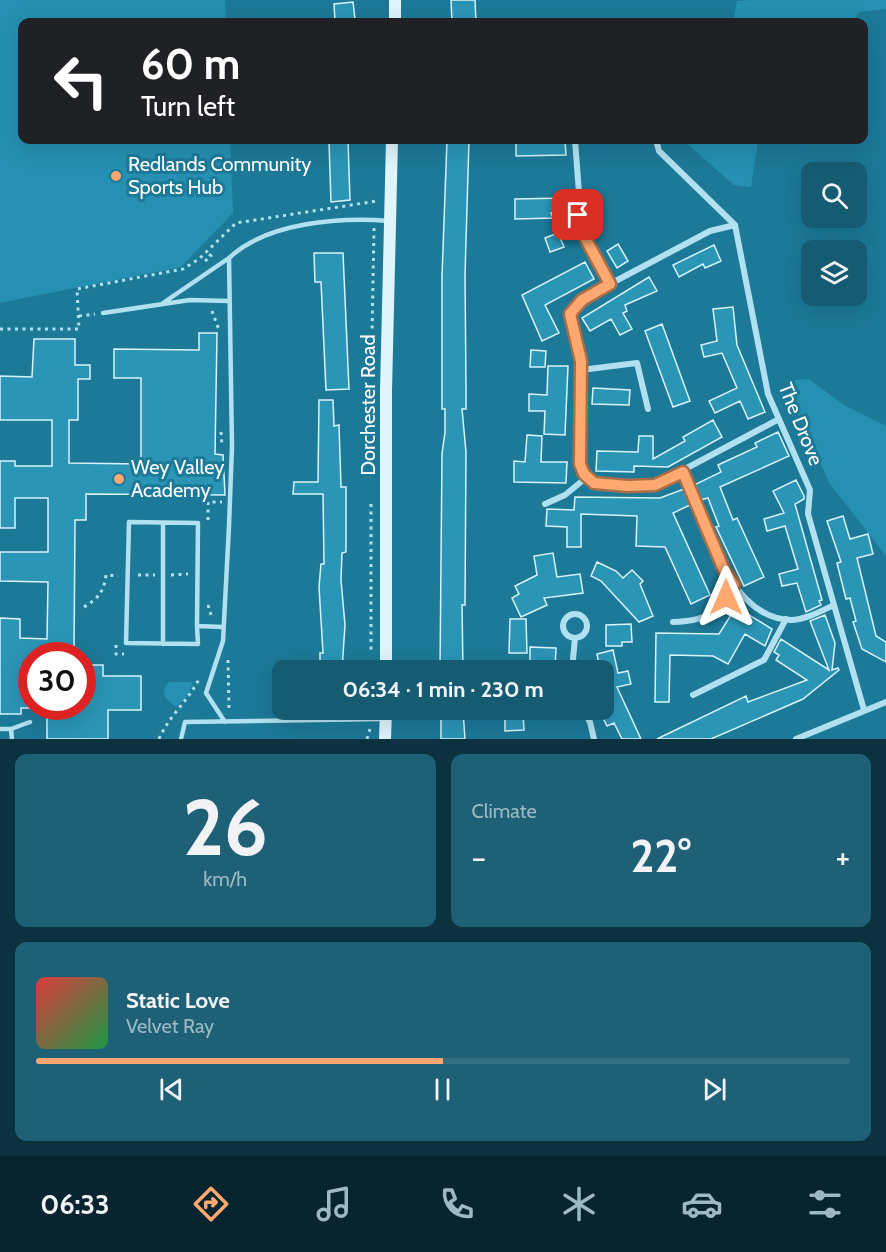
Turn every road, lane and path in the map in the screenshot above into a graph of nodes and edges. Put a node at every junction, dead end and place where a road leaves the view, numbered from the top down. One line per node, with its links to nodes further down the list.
1 (395, 0): 2 (main road)
2 (395, 18)
3 (392, 144): 6 (main road, Dorchester Road)
4 (574, 144): 12 (street)
5 (657, 144): 8 (street)
6 (390, 201): 7 (main road, Dorchester Road); 9 (path)
7 (390, 221): 10 (lane); 44 (main road, Dorchester Road)
8 (735, 225): 12 (street); 22 (street, The Drove)
9 (207, 252): 11 (path); 17 (path)
10 (229, 258): 13 (lane); 14 (lane)
11 (207, 270)
12 (610, 284): 20 (street)
13 (229, 302): 14 (lane); 38 (lane)
14 (161, 305): 16 (lane)
15 (210, 308): 19 (path)
16 (103, 313): 17 (path)
17 (79, 316): 18 (path)
18 (0, 329)
19 (219, 337)
20 (581, 370): 21 (street); 24 (street)
21 (648, 409)
22 (779, 419): 23 (street); 32 (street, The Drove)
23 (683, 472): 24 (street); 30 (street)
24 (587, 477): 26 (street)
25 (227, 502): 28 (path)
26 (545, 504)
27 (163, 523): 37 (lane); 41 (lane); 41 (lane)
28 (208, 526)
29 (117, 583): 33 (path)
30 (734, 585): 35 (street); 36 (street)
31 (208, 596): 34 (path)
32 (834, 605): 35 (street); 49 (street, The Drove)
33 (84, 607)
34 (208, 608)
35 (786, 620): 47 (street)
36 (673, 622)
37 (198, 626): 38 (lane); 41 (lane)
38 (223, 627): 43 (lane)
39 (575, 638): 39 (street); 45 (street)
40 (116, 644): 42 (path)
41 (163, 644)
42 (131, 654)
43 (219, 654): 50 (path); 55 (lane)
44 (386, 660)
45 (573, 660)
46 (202, 673): 60 (path)
47 (693, 695)
48 (886, 702): 49 (street)
49 (864, 710): 65 (street)
50 (229, 711)
51 (272, 720): 55 (lane)
52 (386, 720): 63 (main road)
53 (589, 720): 64 (street)
54 (30, 722): 58 (lane)
55 (225, 722): 61 (lane)
56 (370, 728): 62 (path)
57 (0, 729): 58 (lane)
58 (11, 729): 59 (lane)
59 (12, 739)
60 (159, 739)
61 (181, 739)
62 (367, 739)
63 (385, 739)
64 (594, 739)
65 (795, 739)

